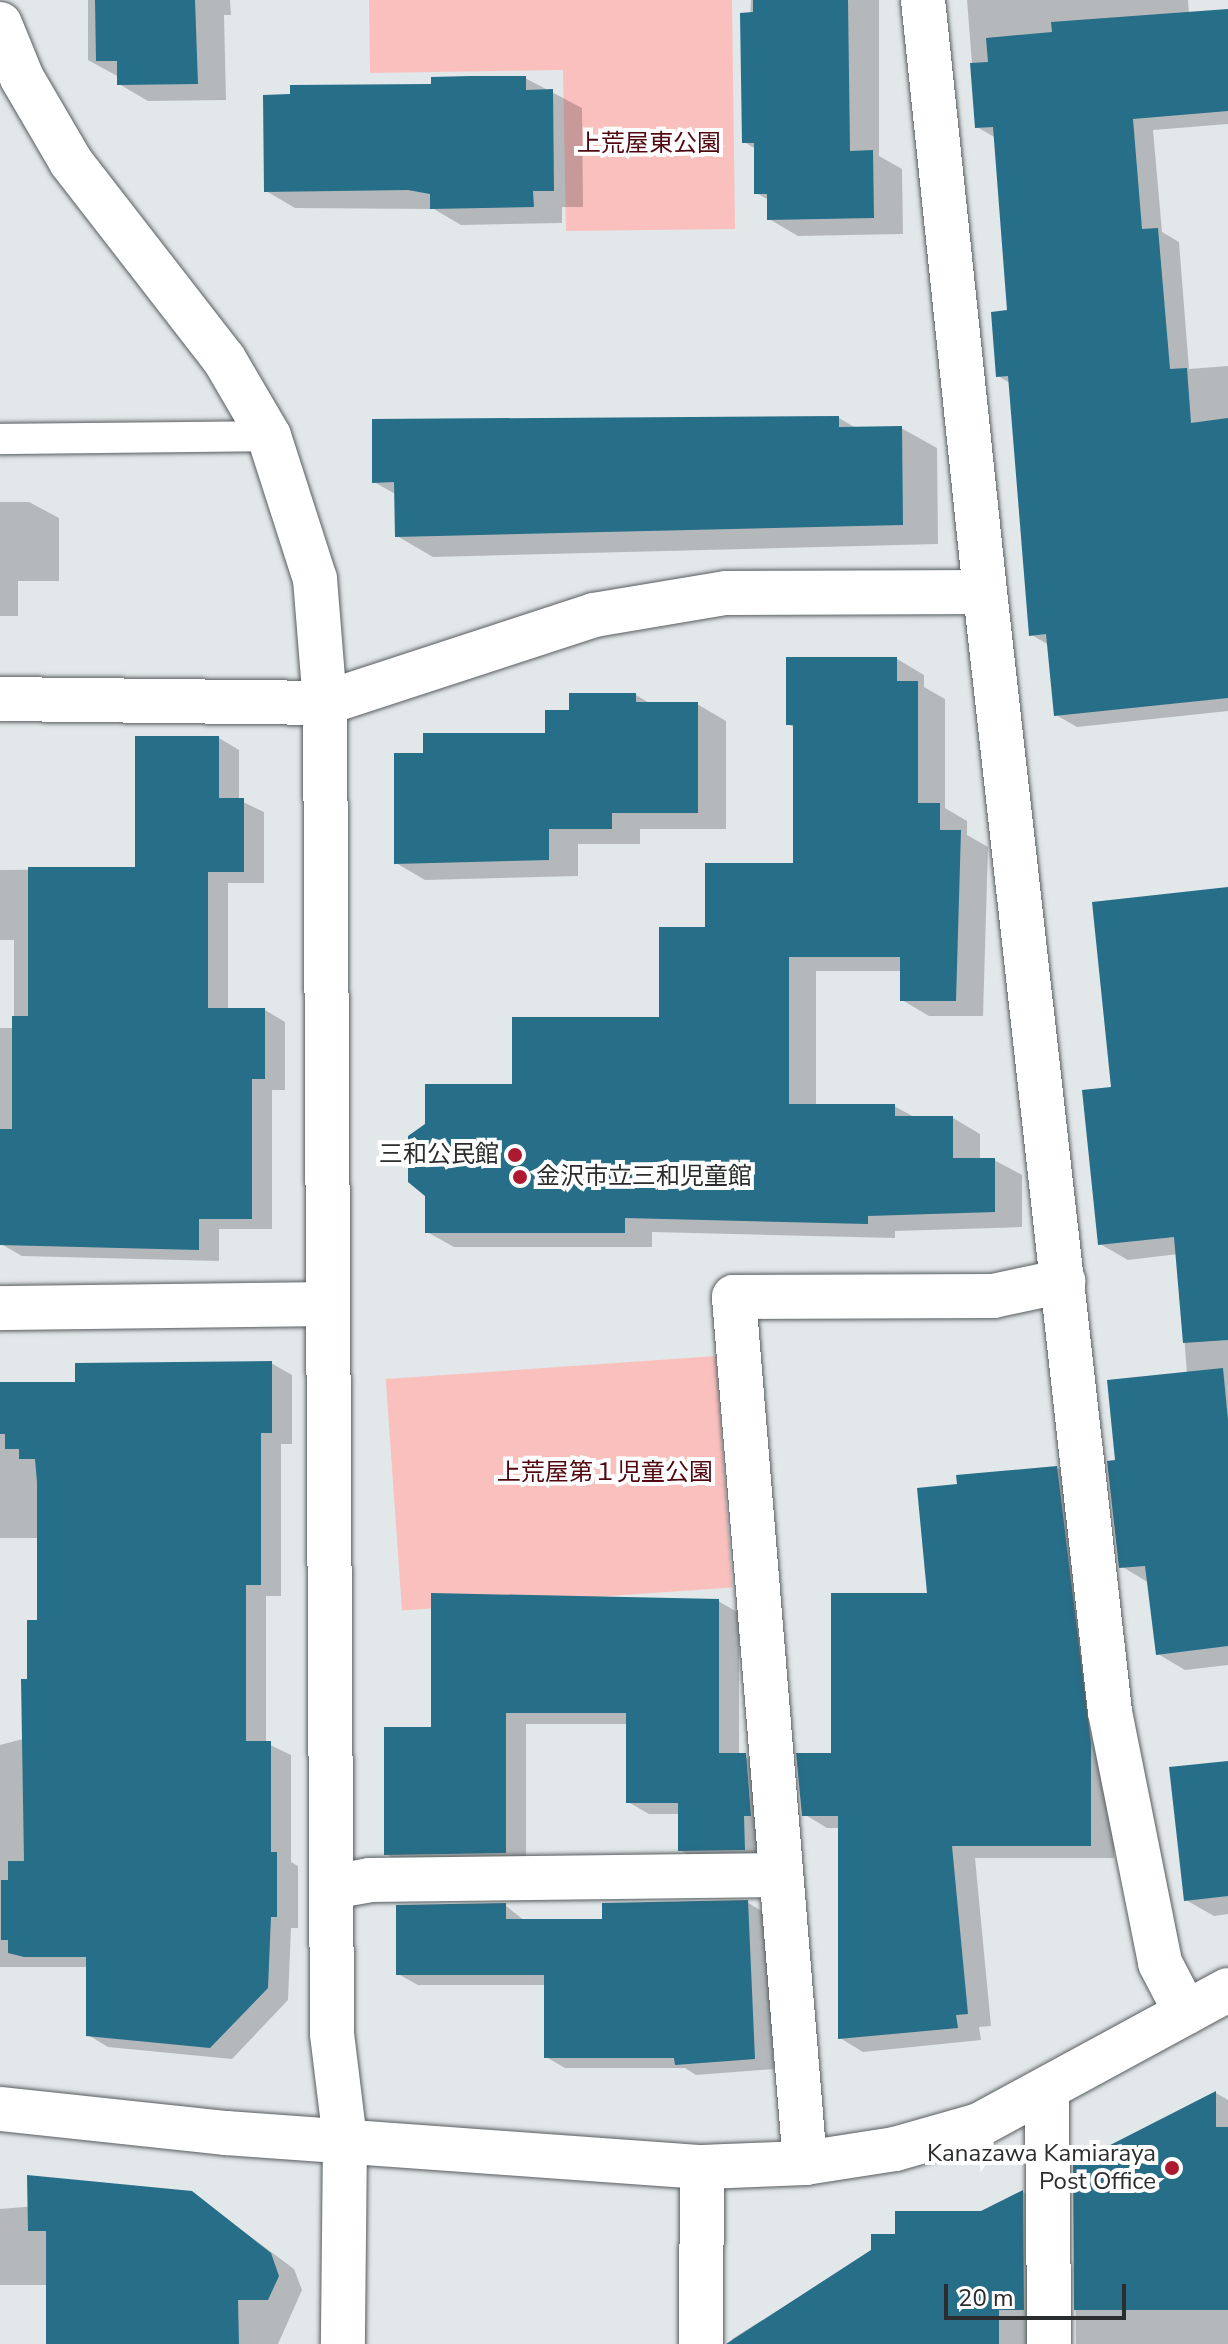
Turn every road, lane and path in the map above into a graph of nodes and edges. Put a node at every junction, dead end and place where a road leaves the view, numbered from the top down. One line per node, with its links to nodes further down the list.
1 (923, 0): 5 (street)
2 (0, 24): 3 (street)
3 (269, 436): 4 (lane); 7 (street)
4 (0, 439)
5 (985, 592): 7 (street); 8 (street)
6 (0, 699): 7 (street)
7 (325, 703): 9 (street)
8 (1063, 1281): 11 (street); 14 (street)
9 (327, 1304): 10 (street); 12 (street)
10 (0, 1308)
11 (780, 1875): 12 (street); 18 (street)
12 (331, 1887): 17 (street)
13 (1228, 1990): 14 (street)
14 (1186, 2013): 15 (street)
15 (1047, 2091): 18 (street); 22 (street)
16 (0, 2109): 17 (street)
17 (345, 2140): 19 (street); 20 (street)
18 (805, 2163): 19 (street)
19 (702, 2167): 21 (street)
20 (343, 2344)
21 (701, 2344)
22 (1049, 2344)

